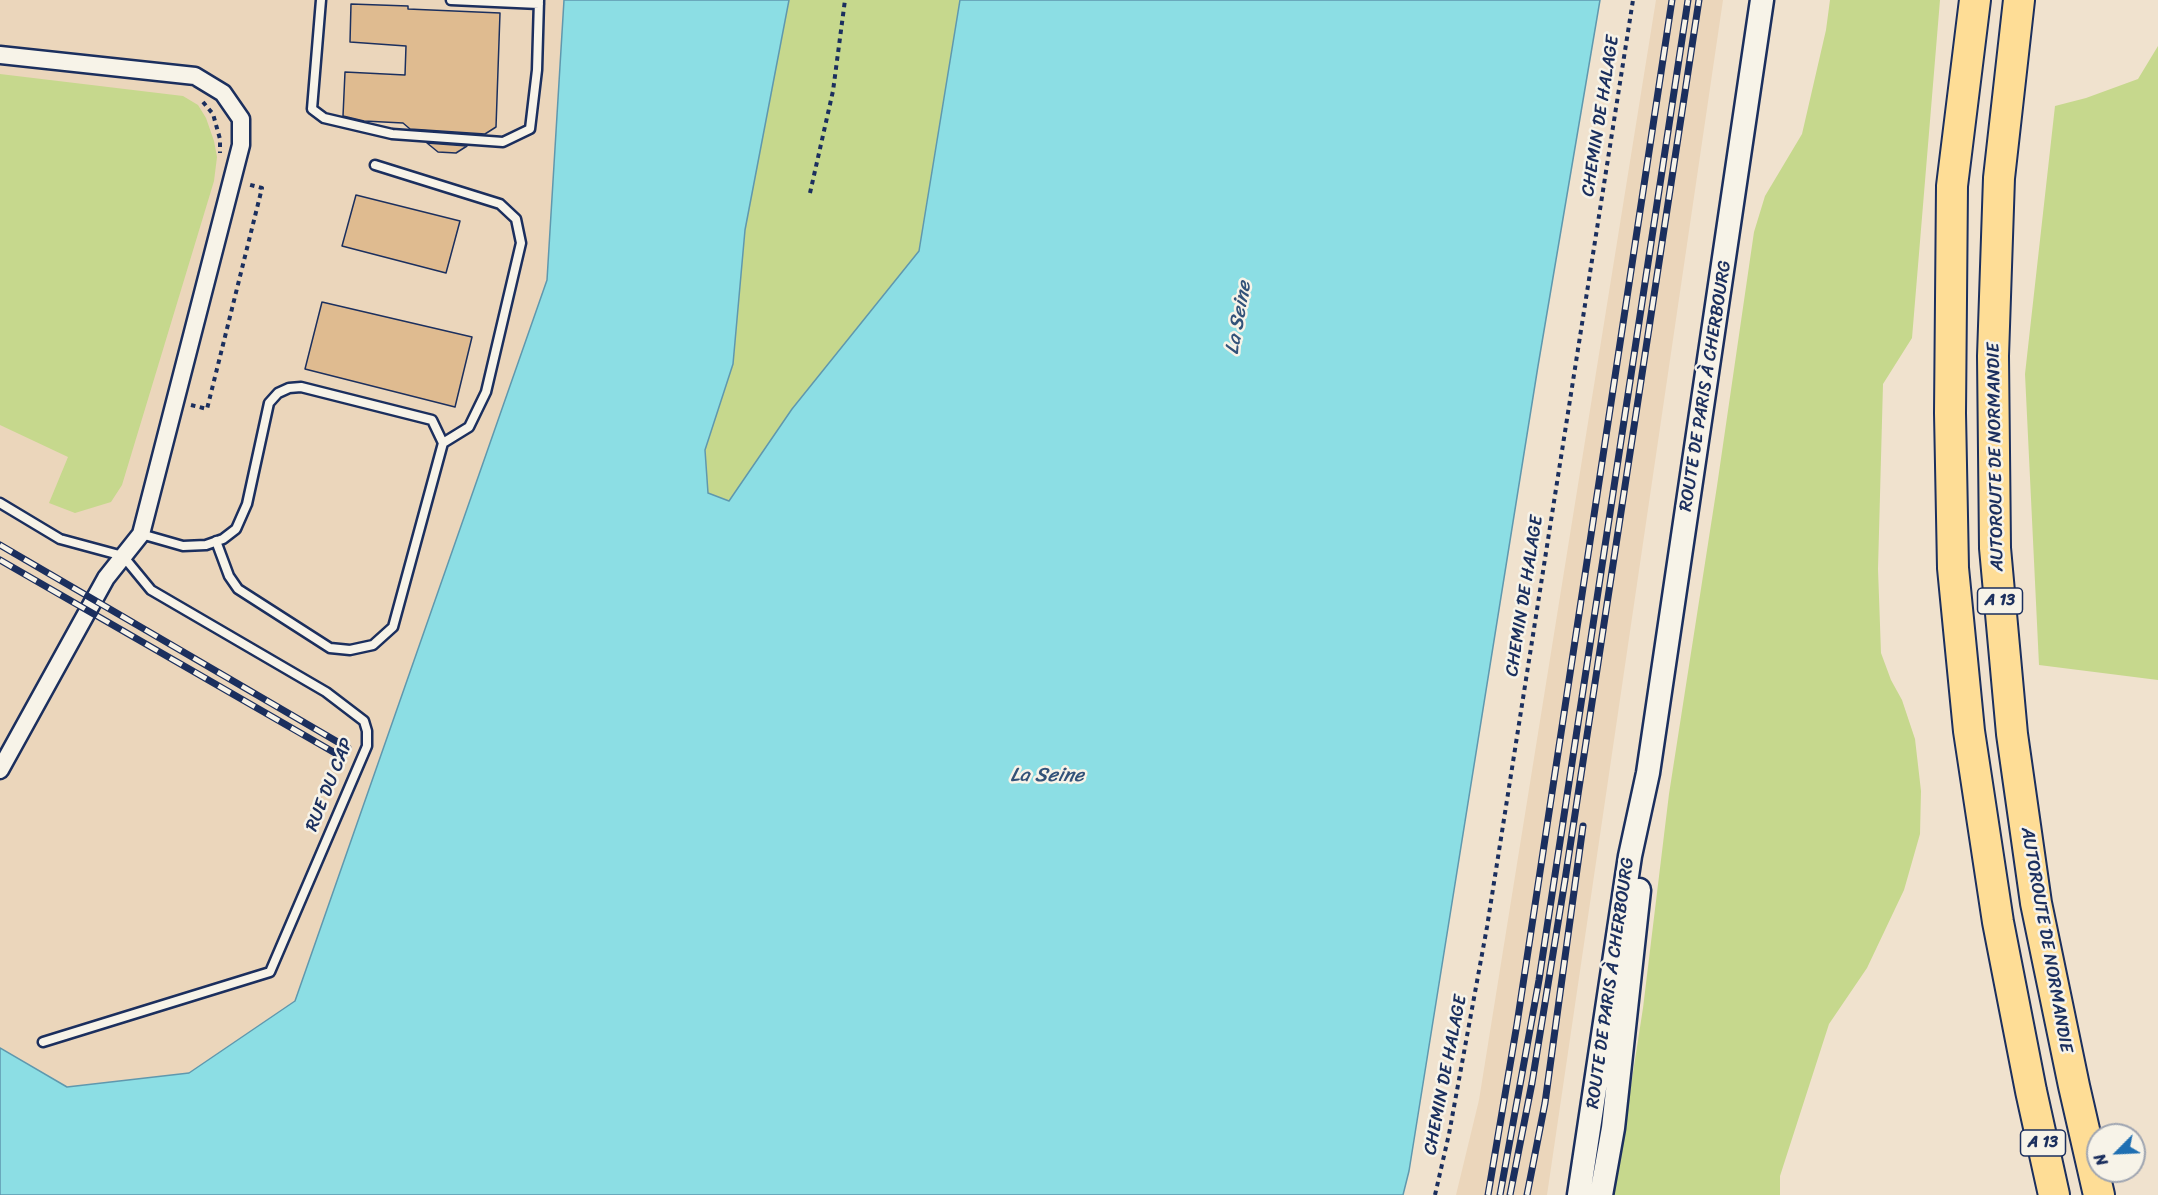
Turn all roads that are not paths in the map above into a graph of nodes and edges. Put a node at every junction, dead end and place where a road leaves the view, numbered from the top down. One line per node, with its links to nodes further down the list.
1 (321, 0): 5 (lane)
2 (451, 0): 5 (lane)
3 (1762, 0): 15 (main road, ROUTE DE PARIS À CHERBOURG)
4 (2019, 0): 20 (highway, AUTOROUTE DE NORMANDIE / A 13)
5 (539, 2)
6 (1973, 5): 19 (highway, A 13)
7 (0, 55): 11 (street)
8 (375, 165): 9 (lane)
9 (443, 443): 12 (lane); 12 (lane)
10 (0, 503): 13 (lane)
11 (141, 534): 12 (lane); 13 (street)
12 (216, 541)
13 (123, 556): 14 (street); 16 (lane, RUE DU CAP)
14 (0, 770)
15 (1648, 773): 17 (main road, ROUTE DE PARIS À CHERBOURG); 18 (main road, ROUTE DE PARIS À CHERBOURG)
16 (43, 1042)
17 (1579, 1195)
18 (1601, 1195)
19 (2054, 1195)
20 (2099, 1195)

